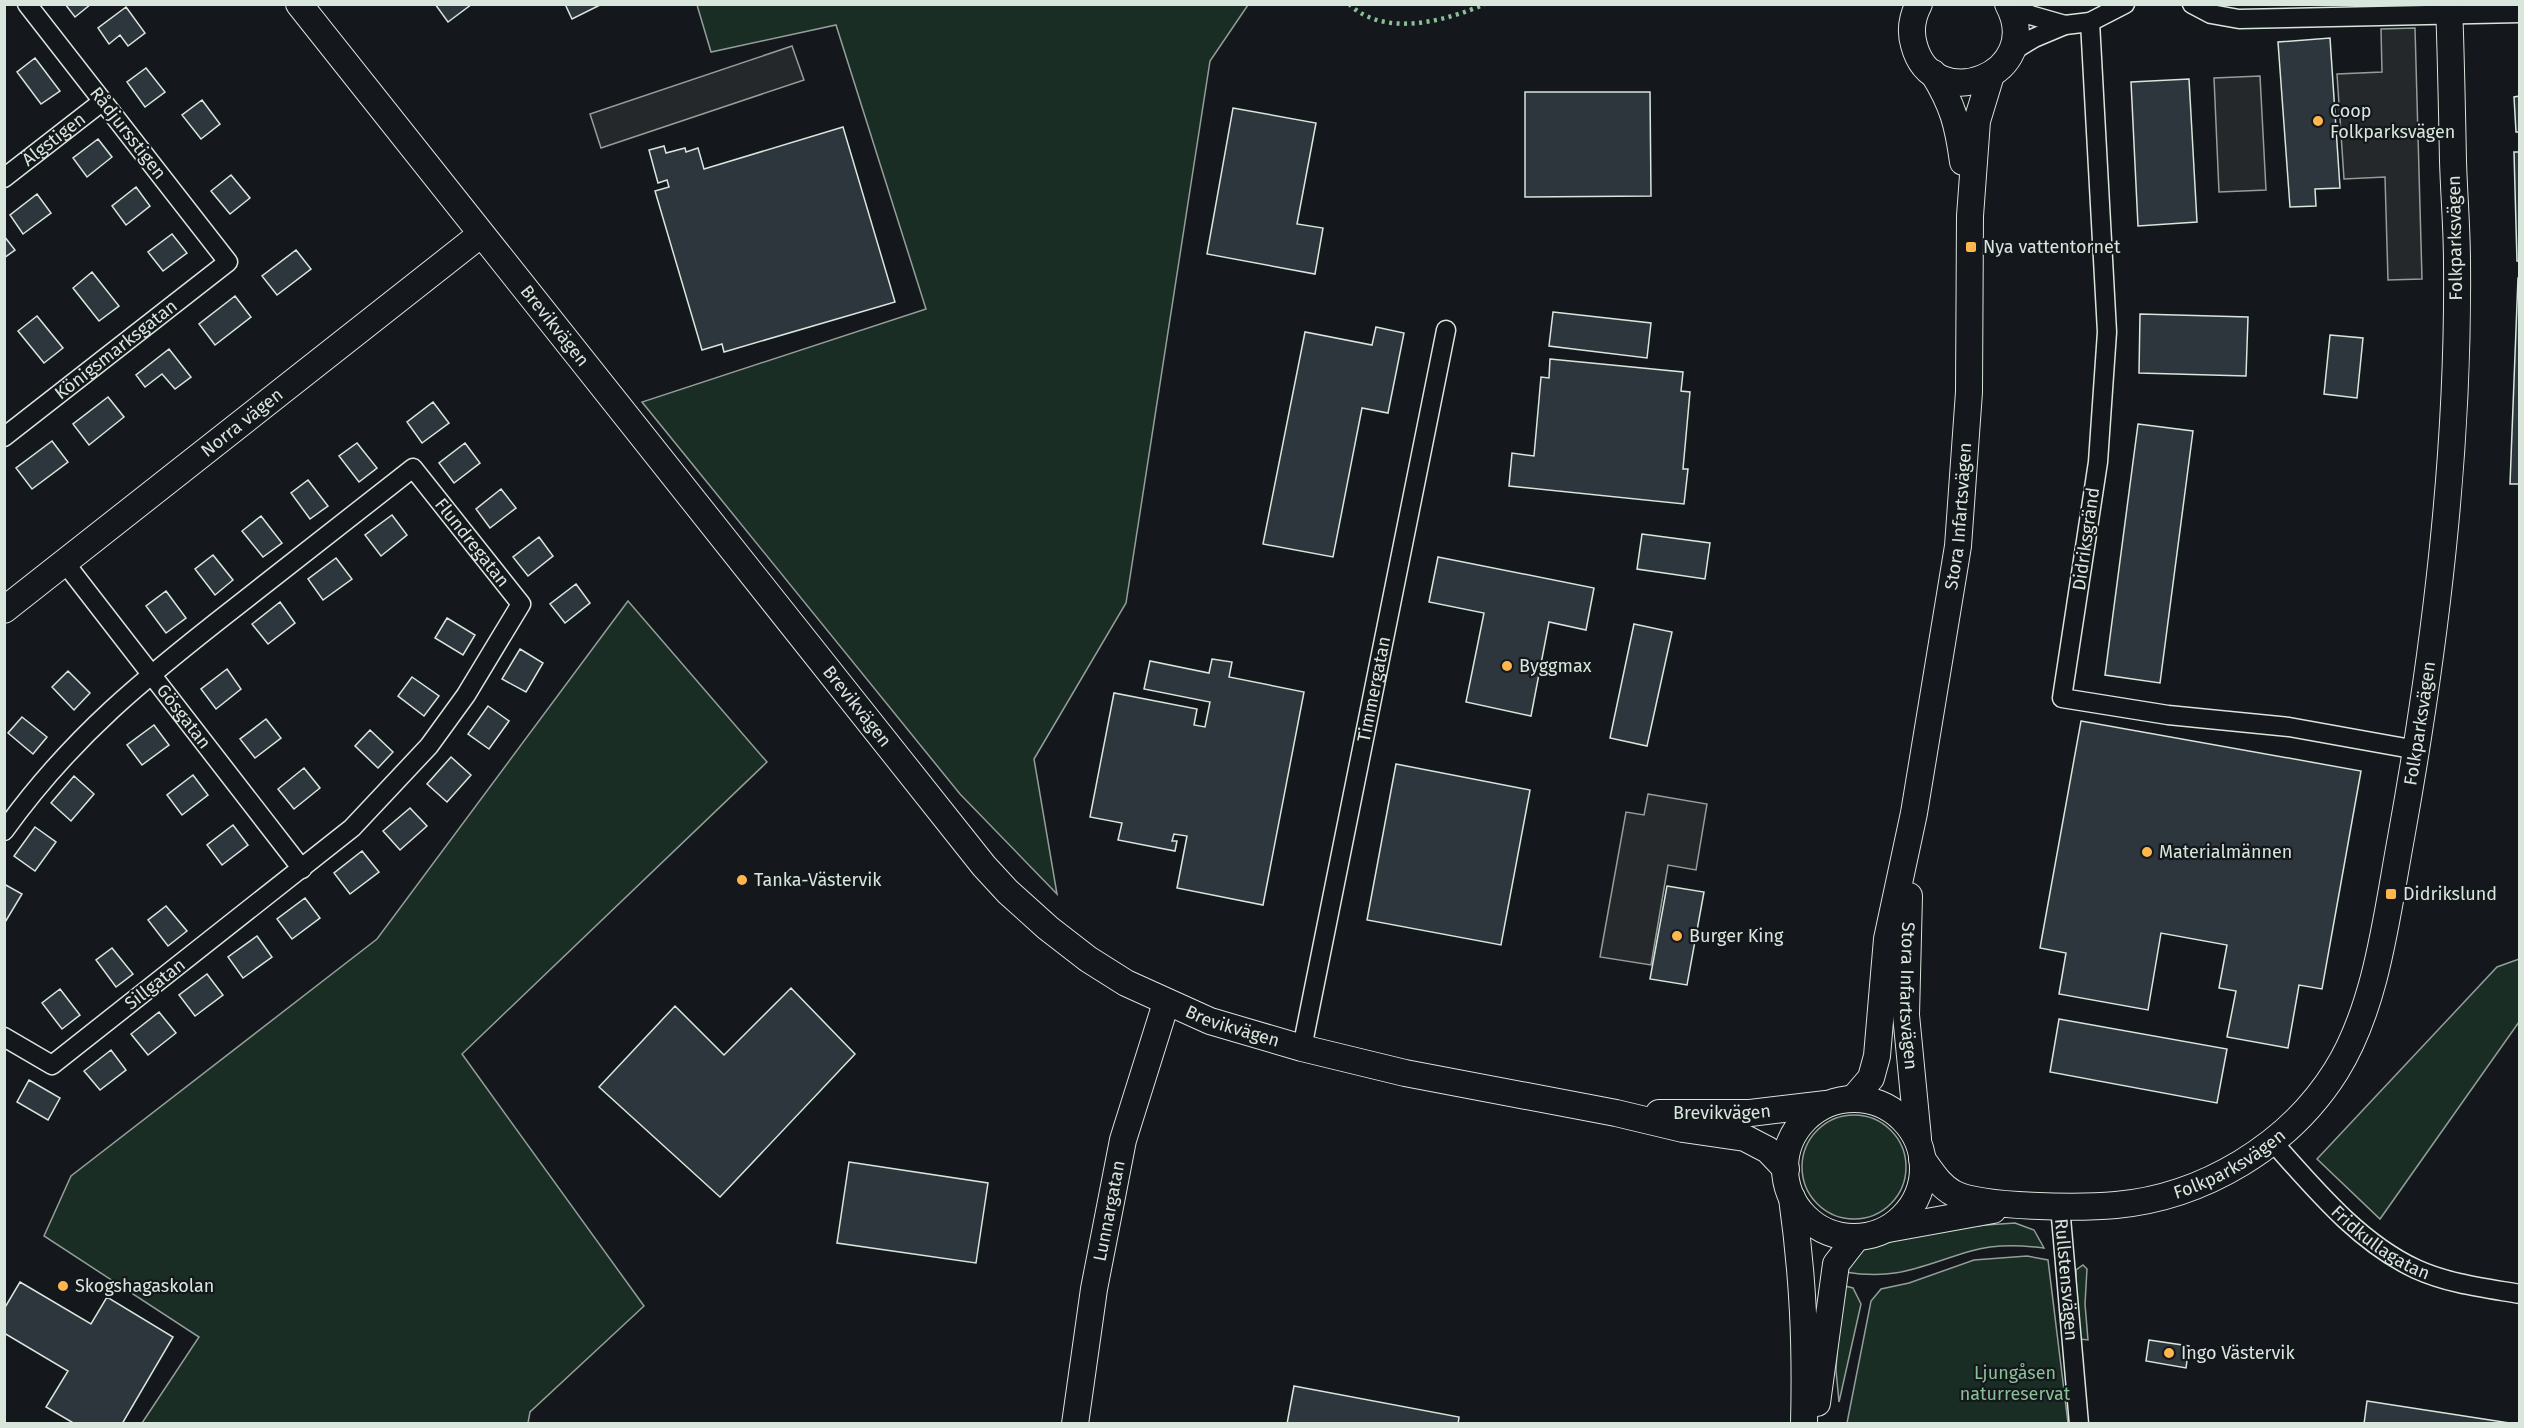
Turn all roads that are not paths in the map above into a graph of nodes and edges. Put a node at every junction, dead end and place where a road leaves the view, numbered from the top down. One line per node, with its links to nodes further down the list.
1 (27, 4): 15 (street, Rådjursstigen)
2 (299, 4): 18 (main road, Brevikvägen)
3 (1919, 4): 13 (main road, Stora Infartsvägen)
4 (2008, 4): 12 (main road)
5 (2013, 4): 11 (street)
6 (2125, 4): 10 (street)
7 (2192, 4): 8 (street)
8 (2450, 10): 9 (street); 25 (main road, Folkparksvägen)
9 (2520, 13)
10 (2090, 22): 11 (street); 25 (street, Didriksgränd)
11 (2066, 25): 12 (street)
12 (2011, 52): 14 (main road)
13 (1933, 73): 14 (main road); 17 (main road, Stora Infartsvägen)
14 (1991, 75): 17 (main road, Stora Infartsvägen)
15 (103, 101): 16 (street, Älgstigen); 19 (street, Rådjursstigen)
16 (4, 178)
17 (1970, 216): 26 (main road, Stora Infartsvägen)
18 (480, 235): 22 (main road, Norra vägen); 29 (main road, Brevikvägen)
19 (228, 262): 21 (street, Königsmarksgatan)
20 (1446, 330): 31 (street, Timmergatan)
21 (4, 437)
22 (65, 563): 23 (main road, Norra vägen); 24 (street, Gösgatan)
23 (4, 610)
24 (152, 673): 27 (street); 28 (street, Gösgatan); 28 (street, Flundregatan)
25 (2417, 750): 35 (main road, Folkparksvägen)
26 (1914, 813): 32 (main road, Stora Infartsvägen); 36 (main road, Stora Infartsvägen)
27 (4, 831)
28 (302, 869): 30 (street, Sillgatan)
29 (1166, 1003): 31 (main road, Brevikvägen); 44 (main road, Lunnargatan)
30 (4, 1037)
31 (1302, 1048): 34 (main road, Brevikvägen)
32 (1853, 1099): 33 (main road); 36 (main road)
33 (1827, 1104): 34 (main road, Brevikvägen); 37 (main road)
34 (1616, 1113): 37 (main road, Brevikvägen)
35 (2272, 1141): 40 (main road, Folkparksvägen); 43 (street, Fridkullagatan)
36 (1921, 1151): 39 (main road, Folkparksvägen); 41 (main road)
37 (1785, 1168): 38 (main road)
38 (1791, 1195): 42 (main road); 45 (main road)
39 (2023, 1206): 40 (main road, Folkparksvägen); 41 (main road, Folkparksvägen)
40 (2060, 1206): 47 (street, Rullstensvägen)
41 (1884, 1230): 42 (main road)
42 (1857, 1237): 46 (main road)
43 (2520, 1294)
44 (1075, 1424)
45 (1804, 1424)
46 (1813, 1424)
47 (2079, 1424)

